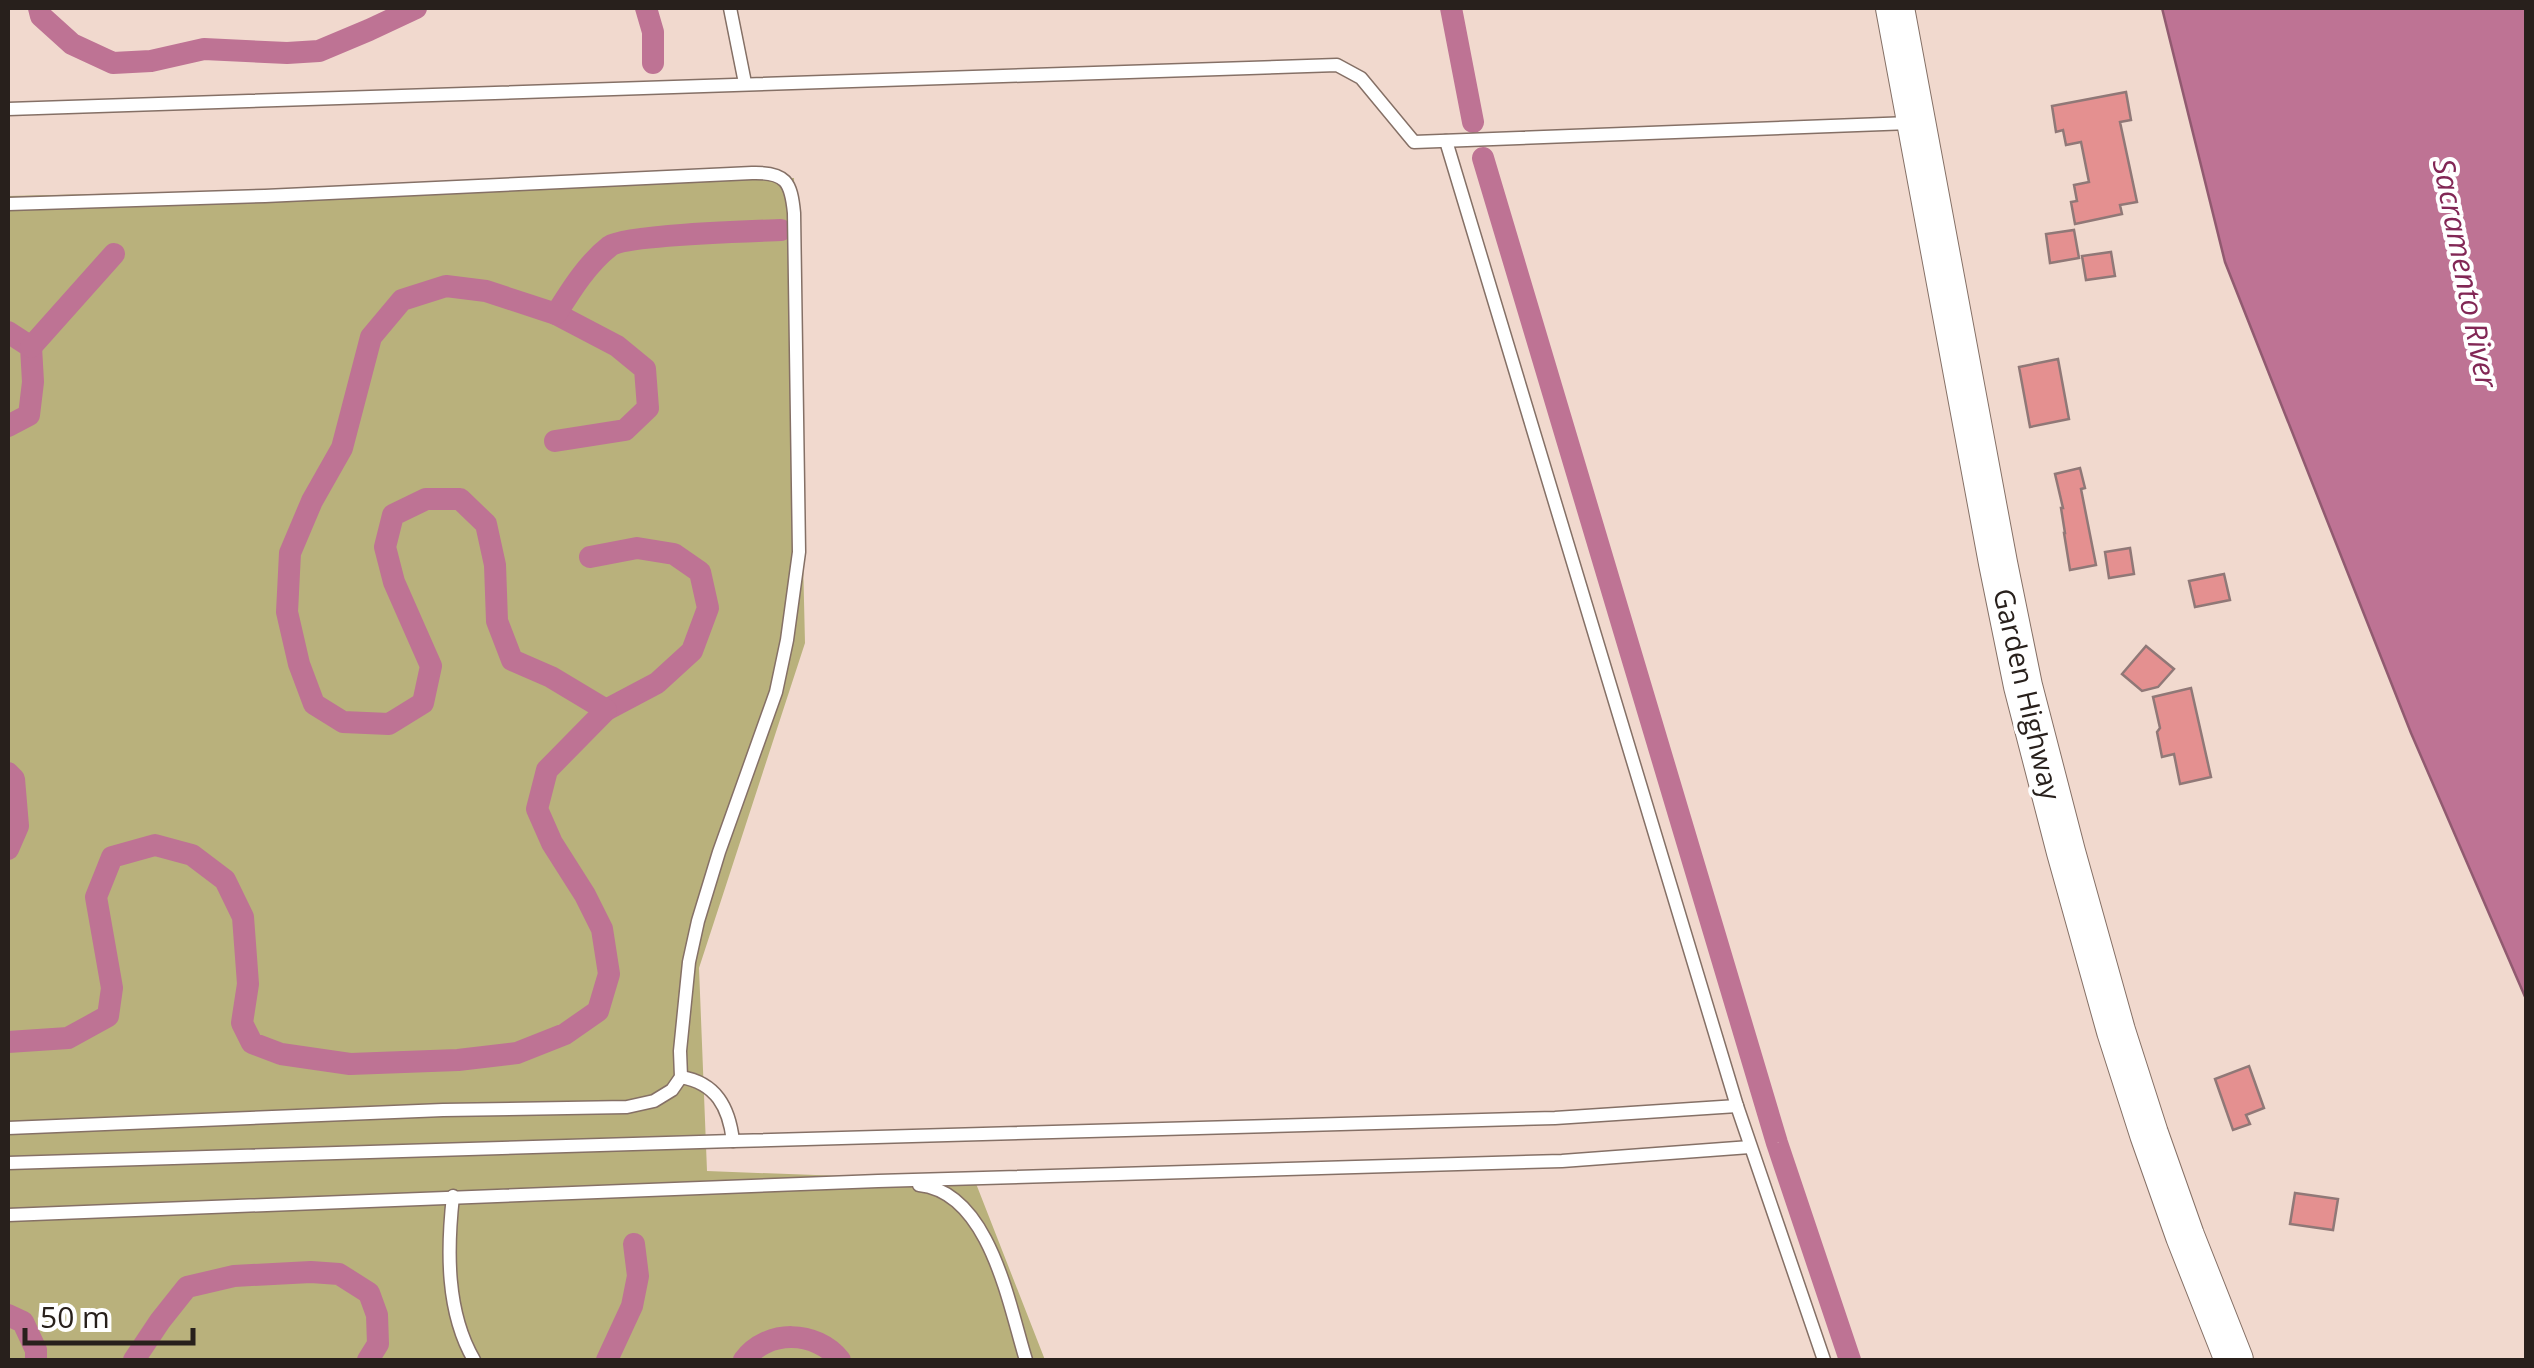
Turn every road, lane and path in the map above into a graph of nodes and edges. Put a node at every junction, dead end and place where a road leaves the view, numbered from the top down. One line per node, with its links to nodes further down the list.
1 (730, 8): 3 (lane)
2 (1895, 8): 5 (main road, Garden Highway)
3 (744, 84): 4 (lane); 6 (lane)
4 (8, 109)
5 (1916, 123): 6 (lane); 20 (main road, Garden Highway)
6 (1446, 141): 9 (lane)
7 (8, 204): 8 (lane)
8 (680, 1076): 10 (lane); 11 (lane)
9 (1737, 1106): 11 (lane); 12 (lane)
10 (8, 1128)
11 (733, 1141): 13 (lane)
12 (1750, 1147): 14 (lane); 19 (lane)
13 (8, 1163)
14 (878, 1181): 15 (lane); 18 (lane)
15 (453, 1196): 16 (lane); 17 (lane)
16 (8, 1215)
17 (474, 1360)
18 (1026, 1360)
19 (1824, 1360)
20 (2234, 1360)

